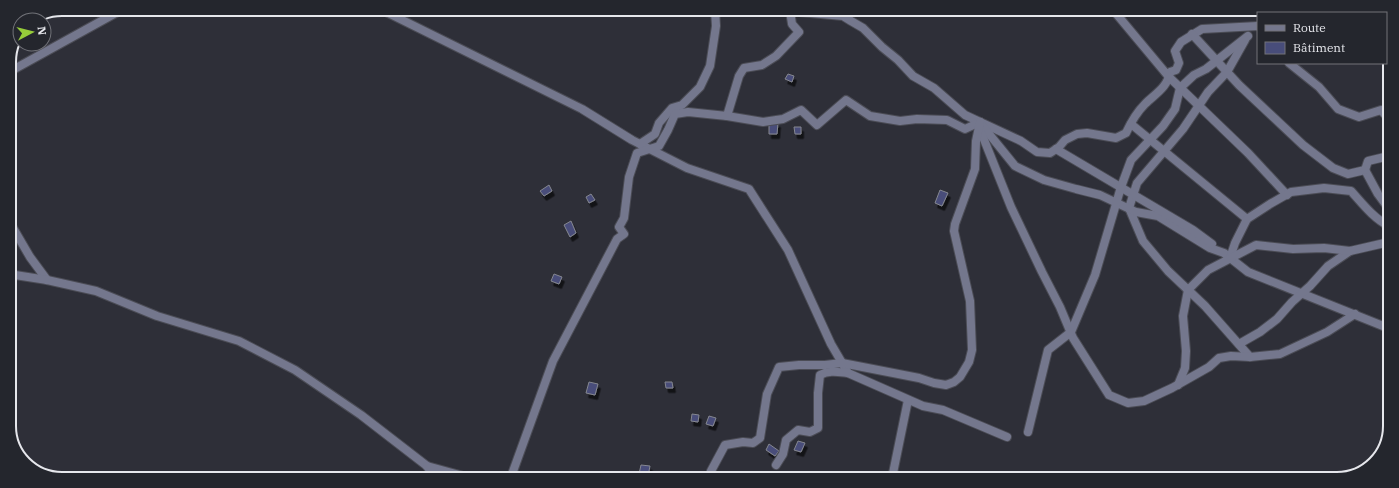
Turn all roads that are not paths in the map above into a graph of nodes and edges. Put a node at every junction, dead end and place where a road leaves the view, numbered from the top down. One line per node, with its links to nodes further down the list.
1 (110, 16): 12 (street)
2 (394, 16): 22 (street)
3 (715, 16): 22 (street)
4 (791, 16): 18 (street)
5 (843, 16): 19 (street)
6 (1118, 16): 14 (street)
7 (1257, 28): 8 (street); 9 (street)
8 (1192, 34): 10 (street); 14 (street)
9 (1248, 36): 10 (street); 13 (street)
10 (1217, 61): 13 (street); 15 (street)
11 (1290, 64): 17 (street)
12 (16, 68)
13 (1227, 72): 16 (street); 27 (street)
14 (1169, 77): 15 (street); 20 (street)
15 (1180, 88): 16 (street); 21 (street)
16 (1199, 106): 25 (street); 30 (street)
17 (1383, 112)
18 (727, 116): 19 (street); 23 (street)
19 (979, 124): 24 (street); 32 (street); 46 (street); 49 (street)
20 (1131, 124): 21 (street); 24 (street)
21 (1150, 140): 25 (street); 28 (street)
22 (640, 144): 23 (street)
23 (648, 149): 49 (street); 60 (street)
24 (1056, 149): 28 (street)
25 (1164, 151): 29 (street); 34 (street)
26 (1383, 157): 27 (street)
27 (1365, 170): 31 (street)
28 (1120, 187): 29 (street); 32 (street)
29 (1133, 195): 33 (street); 39 (street)
30 (1287, 195): 34 (street); 35 (street)
31 (1383, 201)
32 (1116, 202): 33 (street); 46 (street)
33 (1129, 208): 39 (street); 42 (street)
34 (1247, 219): 39 (street)
35 (1383, 223)
36 (16, 233): 41 (street)
37 (1383, 243): 38 (street)
38 (1350, 250): 39 (street); 43 (street)
39 (1227, 255): 42 (street); 43 (street)
40 (16, 275): 41 (street)
41 (47, 280): 56 (street)
42 (1188, 290): 47 (street); 51 (street)
43 (1301, 293): 44 (street); 47 (street)
44 (1356, 314): 45 (street); 48 (street)
45 (1383, 326)
46 (1070, 332): 51 (street); 53 (street)
47 (1239, 344): 48 (street)
48 (1250, 356): 51 (street)
49 (842, 363): 50 (street); 57 (street)
50 (848, 373): 52 (street); 55 (street)
51 (1178, 385)
52 (908, 400): 54 (street); 61 (street)
53 (1028, 432)
54 (1007, 437)
55 (776, 465)
56 (427, 466): 58 (street); 59 (street)
57 (711, 471)
58 (431, 472)
59 (449, 472)
60 (514, 472)
61 (893, 472)

